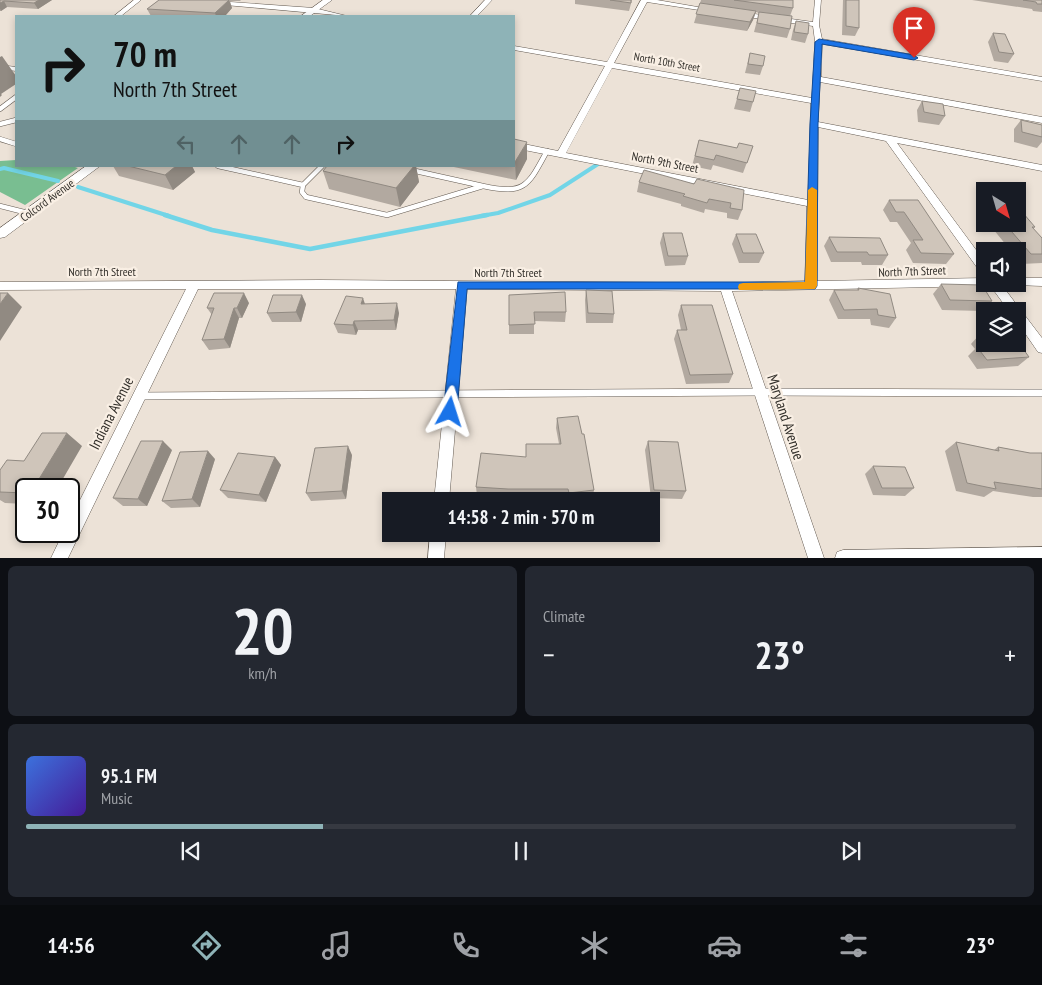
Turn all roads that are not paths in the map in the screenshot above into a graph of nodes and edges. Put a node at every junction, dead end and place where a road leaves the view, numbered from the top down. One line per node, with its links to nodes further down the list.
1 (138, 0): 10 (street)
2 (328, 0): 7 (street)
3 (489, 0): 13 (street)
4 (645, 0): 8 (street); 17 (street)
5 (818, 0): 14 (street)
6 (204, 3): 7 (street)
7 (314, 10): 11 (street); 12 (street)
8 (721, 11)
9 (730, 13): 14 (street)
10 (118, 15)
11 (306, 15)
12 (339, 15)
13 (474, 15)
14 (816, 25): 15 (street)
15 (819, 42): 21 (street); 22 (street)
16 (515, 48): 17 (street, North 10th Street)
17 (610, 64): 25 (street, North 10th Street); 36 (street)
18 (0, 67): 19 (street)
19 (15, 69)
20 (1042, 75): 21 (street)
21 (1028, 77): 23 (street)
22 (816, 79): 25 (street); 28 (street)
23 (1042, 79)
24 (15, 98): 26 (lane)
25 (815, 101): 30 (street)
26 (0, 110)
27 (15, 120): 29 (lane)
28 (1042, 120)
29 (0, 124)
30 (814, 124): 31 (street); 44 (street)
31 (889, 138): 41 (street); 48 (street)
32 (0, 139): 33 (lane)
33 (15, 144)
34 (515, 145): 35 (street, North 9th Street)
35 (547, 151): 36 (street, North 9th Street); 43 (lane)
36 (561, 154): 44 (street, North 9th Street)
37 (93, 167): 46 (street, Colcord Avenue)
38 (222, 167): 42 (lane)
39 (321, 167): 42 (lane)
40 (401, 168): 43 (lane)
41 (1042, 168)
42 (303, 185): 43 (lane)
43 (483, 186)
44 (812, 204): 55 (street)
45 (0, 206): 46 (lane)
46 (28, 213): 47 (street, Colcord Avenue)
47 (0, 234)
48 (976, 258)
49 (976, 282): 55 (street, North 7th Street)
50 (1026, 282): 51 (street)
51 (1042, 282)
52 (194, 284): 53 (street, North 7th Street); 54 (street, North 7th Street); 62 (street, Indiana Avenue)
53 (462, 285): 56 (street, North 7th Street); 60 (street)
54 (0, 286)
55 (811, 286): 56 (street, North 7th Street)
56 (725, 287): 59 (street, Maryland Avenue)
57 (1026, 326): 58 (street)
58 (1042, 348)
59 (760, 392): 60 (lane); 61 (lane); 68 (street, Maryland Avenue)
60 (452, 394): 62 (lane); 63 (street)
61 (1042, 394)
62 (138, 396): 66 (street, Indiana Avenue)
63 (442, 492)
64 (437, 542): 67 (street)
65 (1042, 555): 69 (street)
66 (59, 558)
67 (436, 558)
68 (816, 558)
69 (843, 558)

